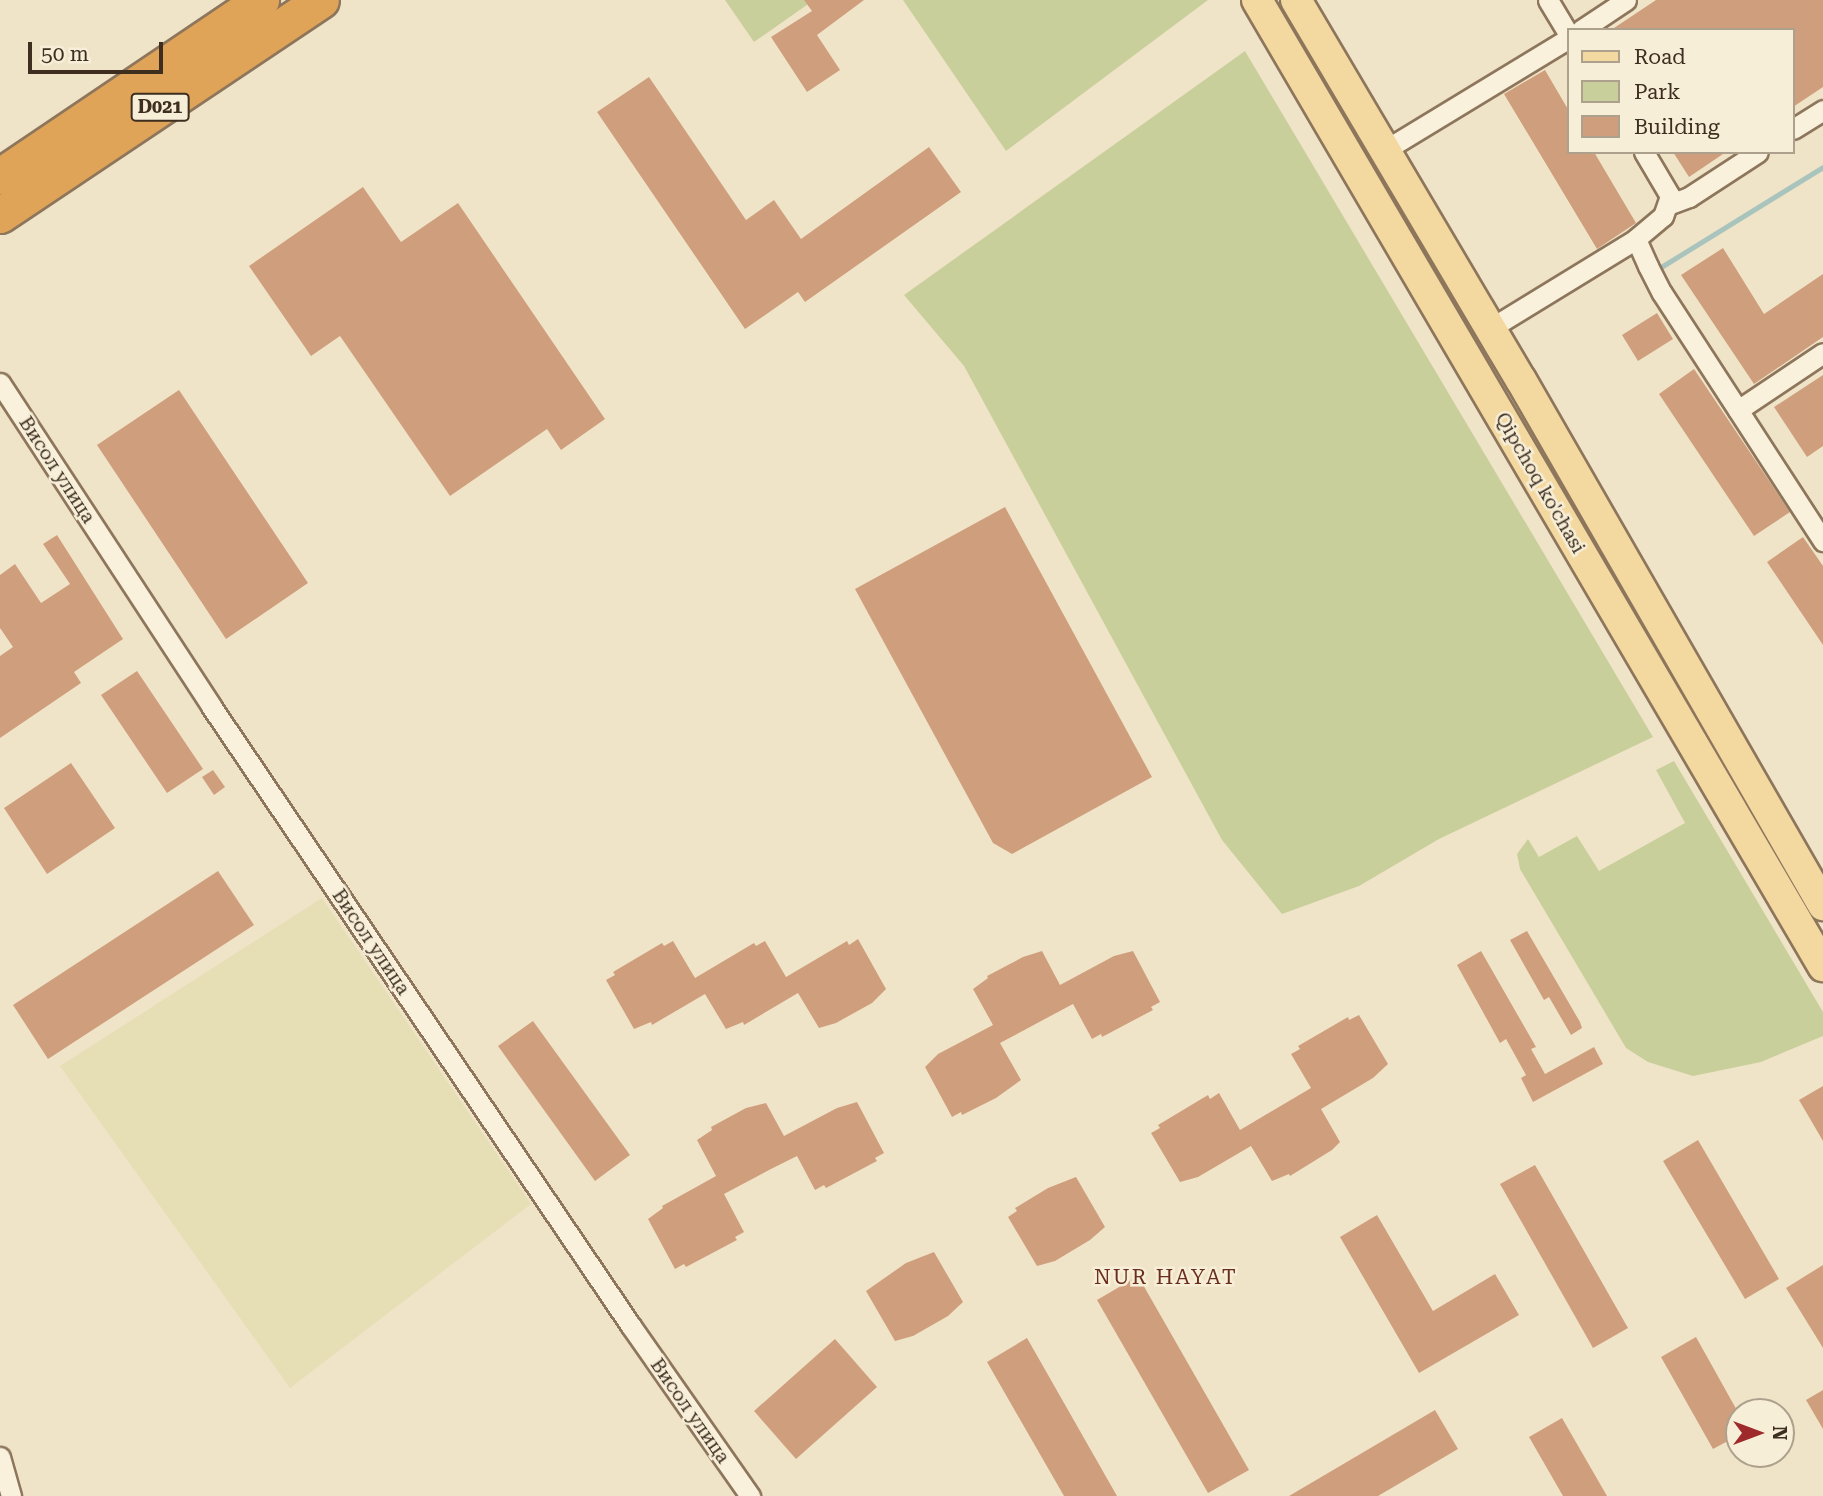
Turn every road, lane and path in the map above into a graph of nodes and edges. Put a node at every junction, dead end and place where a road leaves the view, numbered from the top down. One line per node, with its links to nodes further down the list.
1 (261, 0): 15 (highway, D021)
2 (321, 0): 17 (highway, D021)
3 (1257, 0): 23 (main road, Qipchoq ko'chasi)
4 (1296, 0): 12 (main road, Qipchoq ko'chasi)
5 (1548, 0): 8 (street)
6 (1626, 0): 7 (street)
7 (1584, 28)
8 (1568, 34)
9 (1568, 37): 12 (street)
10 (1823, 110): 11 (street)
11 (1795, 128)
12 (1385, 150): 19 (main road, Qipchoq ko'chasi)
13 (1645, 154): 16 (street)
14 (1755, 154): 16 (street)
15 (0, 176)
16 (1670, 204): 18 (street)
17 (0, 215)
18 (1636, 239): 19 (street); 24 (street)
19 (1491, 328): 21 (main road, Qipchoq ko'chasi)
20 (1823, 354): 24 (street)
21 (1521, 380): 23 (main road); 26 (main road, Qipchoq ko'chasi)
22 (0, 383): 30 (street, Висол улица)
23 (1491, 399): 27 (main road, Qipchoq ko'chasi)
24 (1738, 410): 25 (street)
25 (1823, 541)
26 (1823, 905)
27 (1823, 966)
28 (0, 1457): 29 (street)
29 (11, 1496)
30 (750, 1496)

